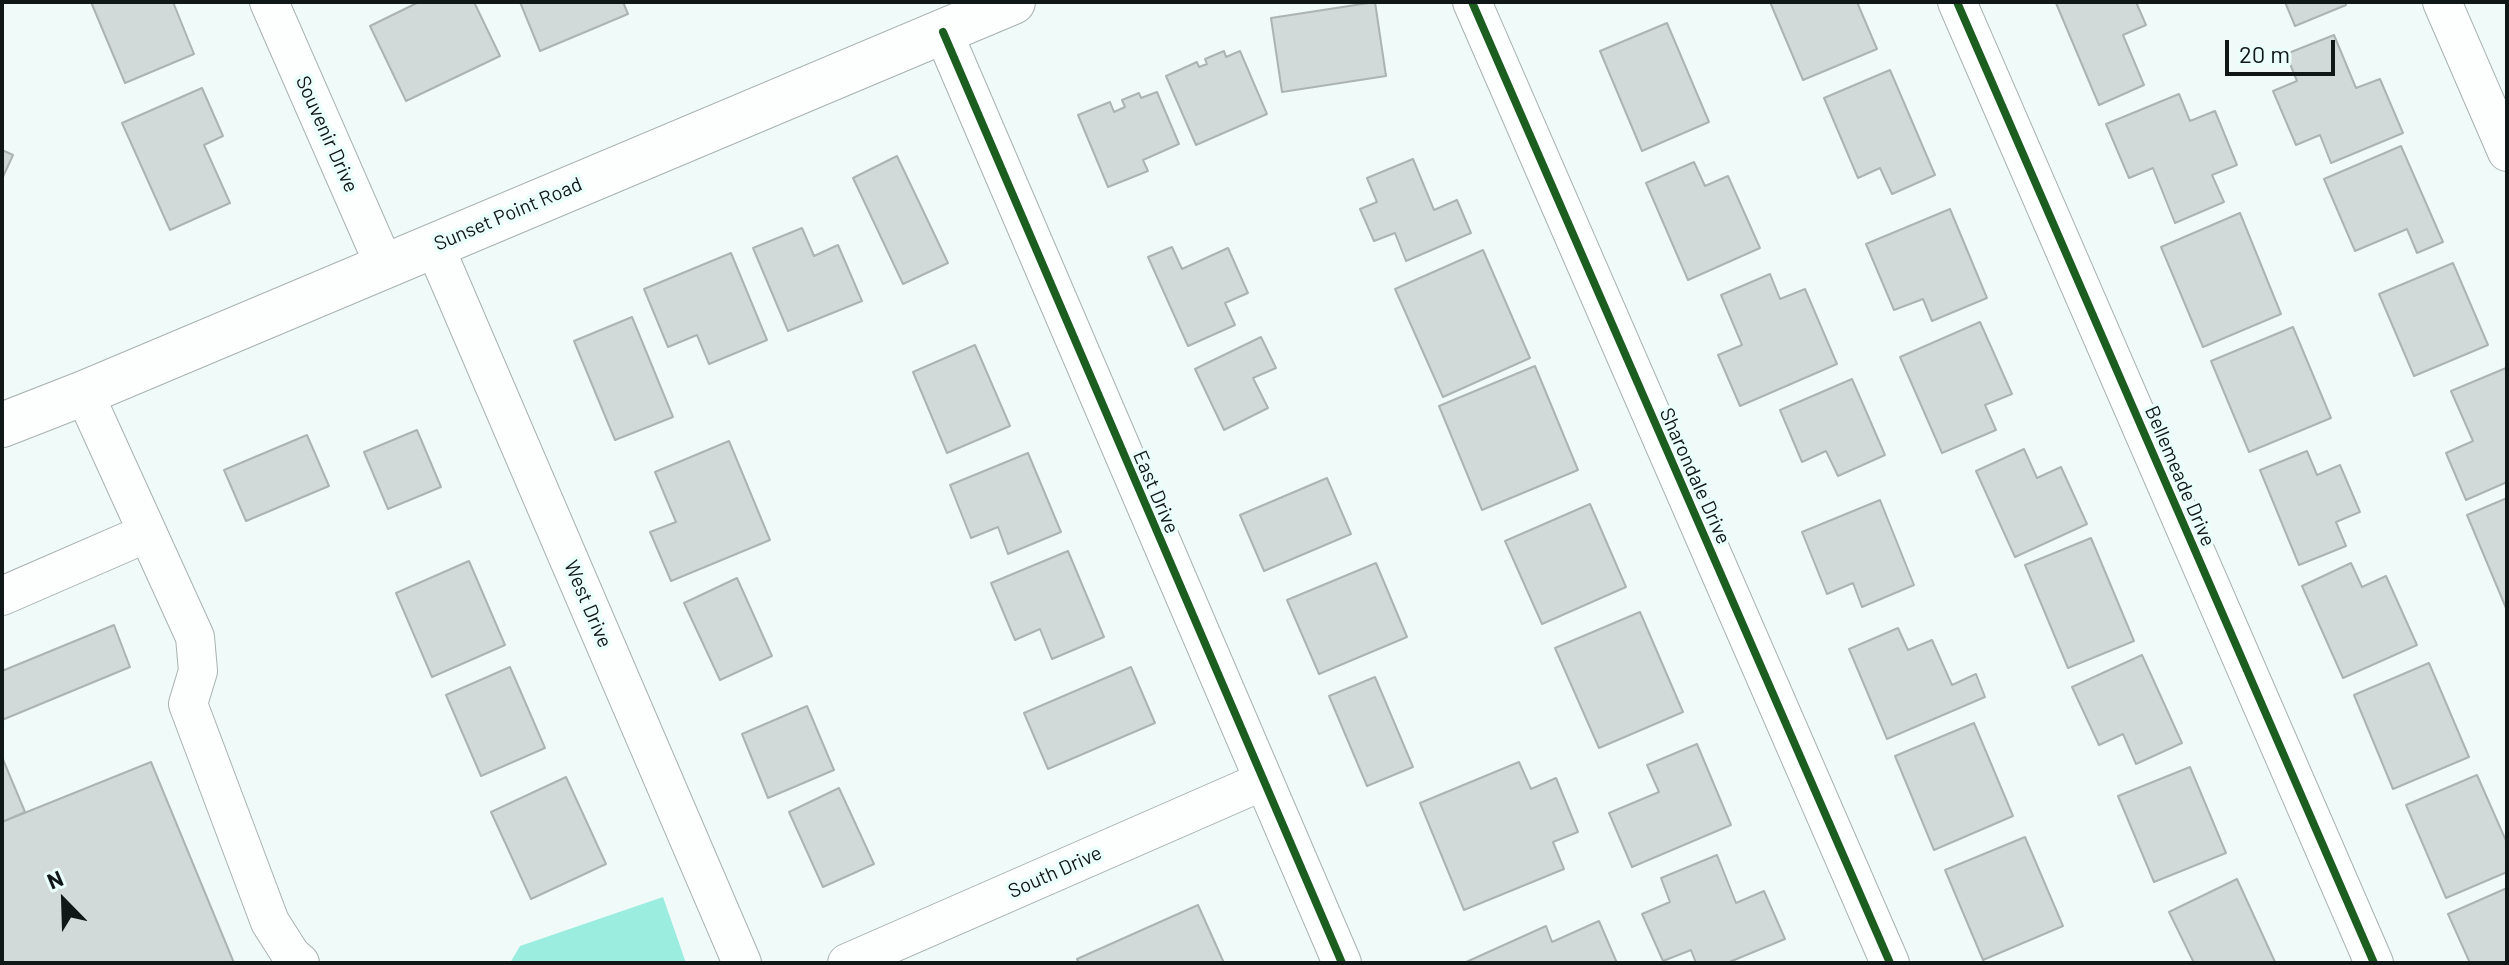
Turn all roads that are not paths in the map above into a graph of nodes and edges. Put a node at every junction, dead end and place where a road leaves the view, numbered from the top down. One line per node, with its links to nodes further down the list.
1 (269, 2): 9 (street, Souvenir Drive)
2 (1013, 2): 6 (main road, Sunset Point Road)
3 (1472, 2): 19 (street, Sharondale Drive)
4 (1957, 2): 20 (street, Bellemeade Drive)
5 (2442, 2): 7 (street)
6 (943, 32): 8 (main road, Sunset Point Road); 14 (street, East Drive)
7 (2507, 152)
8 (434, 245): 9 (main road, Sunset Point Road); 16 (street, West Drive)
9 (385, 267): 10 (main road, Sunset Point Road)
10 (84, 393): 11 (main road, Sunset Point Road); 12 (street)
11 (2, 425)
12 (147, 533): 13 (street); 15 (street)
13 (2, 596)
14 (1263, 781): 17 (street, South Drive); 18 (street, East Drive)
15 (300, 963)
16 (742, 963)
17 (847, 963)
18 (1342, 963)
19 (1890, 963)
20 (2374, 963)

